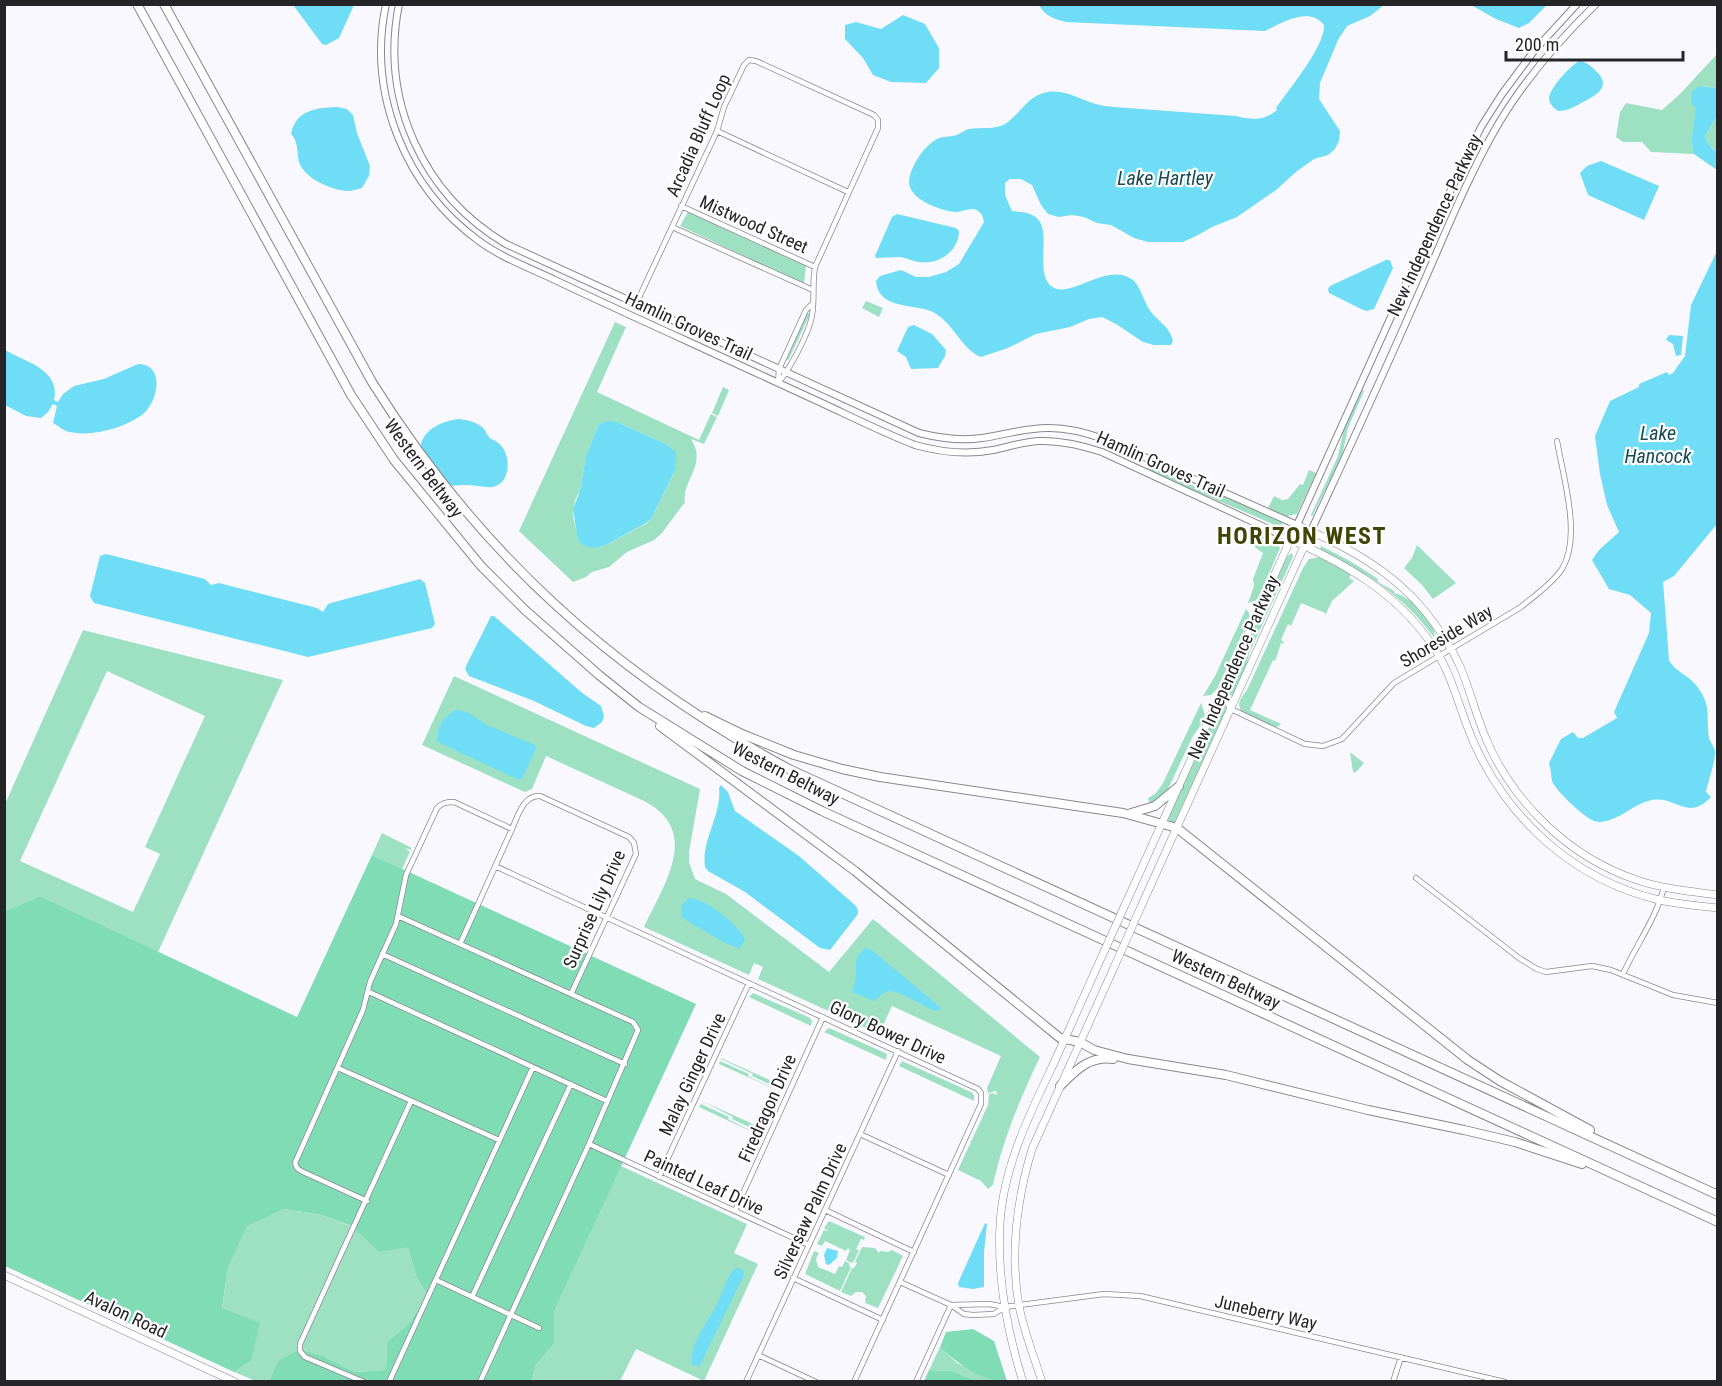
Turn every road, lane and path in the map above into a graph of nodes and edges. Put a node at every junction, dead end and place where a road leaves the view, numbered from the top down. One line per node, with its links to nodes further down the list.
1 (137, 4): 29 (highway, Western Beltway)
2 (164, 4): 28 (highway, Western Beltway)
3 (386, 4): 17 (street, Hamlin Groves Trail)
4 (399, 4): 13 (street, Hamlin Groves Trail)
5 (1577, 4): 21 (street, New Independence Parkway)
6 (1596, 4): 22 (street, New Independence Parkway)
7 (717, 131): 8 (street); 8 (street, Arcadia Bluff Loop); 9 (street, Arcadia Bluff Loop)
8 (849, 192): 11 (street, Arcadia Bluff Loop)
9 (681, 206): 10 (street, Arcadia Bluff Loop); 11 (street, Mistwood Street)
10 (672, 226): 12 (street); 13 (street, Arcadia Bluff Loop)
11 (815, 267): 12 (street, Arcadia Bluff Loop)
12 (813, 290): 14 (street, Arcadia Bluff Loop)
13 (636, 304): 15 (street, Hamlin Groves Trail)
14 (812, 304): 15 (street, Arcadia Bluff Loop); 16 (street, Arcadia Bluff Loop)
15 (778, 369): 16 (street, Hamlin Groves Trail); 17 (street, Arcadia Bluff Loop)
16 (787, 373): 17 (street, Arcadia Bluff Loop); 19 (street, Hamlin Groves Trail)
17 (778, 383): 20 (street, Hamlin Groves Trail)
18 (1557, 441): 25 (street, Shoreside Way)
19 (1131, 452): 20 (street); 21 (street, Hamlin Groves Trail)
20 (1127, 464): 23 (street, Hamlin Groves Trail)
21 (1297, 525): 22 (main road, Hamlin Groves Trail); 23 (main road, New Independence Parkway)
22 (1311, 531): 24 (main road, New Independence Parkway); 25 (main road, Hamlin Groves Trail)
23 (1290, 539): 24 (main road, Hamlin Groves Trail); 27 (main road, New Independence Parkway)
24 (1305, 546): 26 (main road, Hamlin Groves Trail); 30 (main road, New Independence Parkway)
25 (1450, 648): 26 (street, Shoreside Way); 38 (main road, Hamlin Groves Trail)
26 (1439, 654): 30 (street, Shoreside Way); 40 (main road, Hamlin Groves Trail)
27 (1226, 681): 30 (street); 31 (main road, New Independence Parkway)
28 (678, 703): 32 (highway); 66 (highway, Western Beltway)
29 (639, 707): 52 (highway); 69 (highway, Western Beltway)
30 (1231, 709): 34 (main road, New Independence Parkway)
31 (1179, 786): 32 (highway); 33 (main road, New Independence Parkway)
32 (1123, 813): 33 (highway)
33 (1162, 823): 34 (highway); 52 (main road, New Independence Parkway, bridge)
34 (1177, 828): 53 (main road, New Independence Parkway, bridge); 66 (highway)
35 (512, 829): 36 (street, Surprise Lily Drive); 42 (street); 43 (street, Surprise Lily Drive)
36 (495, 866): 43 (street, Glory Bower Drive); 44 (street, Surprise Lily Drive)
37 (1416, 878): 46 (street)
38 (1664, 887): 39 (main road, Hamlin Groves Trail); 40 (street)
39 (1718, 895)
40 (1661, 900): 41 (main road, Hamlin Groves Trail); 46 (street)
41 (1718, 909)
42 (398, 916): 44 (street); 45 (street)
43 (606, 917): 47 (street, Glory Bower Drive); 49 (street, Surprise Lily Drive)
44 (460, 944): 49 (street)
45 (382, 954): 48 (street); 56 (street)
46 (1623, 974): 50 (street)
47 (749, 983): 51 (street, Glory Bower Drive); 68 (street, Malay Ginger Drive)
48 (369, 993): 57 (street); 58 (street)
49 (571, 994): 56 (street)
50 (1718, 1003)
51 (823, 1017): 54 (street, Glory Bower Drive); 73 (street, Firedragon Drive)
52 (1065, 1039): 53 (highway); 84 (main road, New Independence Parkway)
53 (1080, 1042): 55 (highway); 60 (main road, New Independence Parkway)
54 (898, 1051): 63 (street, Silversaw Palm Drive); 67 (street, Glory Bower Drive)
55 (1128, 1059): 60 (highway); 69 (highway)
56 (625, 1064): 62 (street)
57 (533, 1067): 59 (street); 64 (street)
58 (338, 1068): 61 (street); 71 (street)
59 (571, 1084): 62 (street); 81 (street)
60 (1060, 1086): 83 (main road, New Independence Parkway)
61 (411, 1101): 64 (street); 71 (street)
62 (607, 1101): 65 (street)
63 (860, 1134): 67 (street); 72 (street, Silversaw Palm Drive)
64 (499, 1140): 79 (street)
65 (589, 1144): 68 (street, Painted Leaf Drive); 85 (street)
66 (1626, 1152): 70 (highway, Western Beltway)
67 (949, 1174): 76 (street, Glory Bower Drive)
68 (659, 1176): 73 (street, Painted Leaf Drive)
69 (1644, 1187): 74 (highway, Western Beltway)
70 (1718, 1195)
71 (367, 1201): 91 (street)
72 (825, 1210): 75 (street, Silversaw Palm Drive); 76 (street)
73 (735, 1211): 75 (street, Painted Leaf Drive)
74 (1718, 1222)
75 (808, 1245): 78 (street, Silversaw Palm Drive)
76 (914, 1252): 80 (street, Glory Bower Drive)
77 (4, 1275): 90 (main road, Avalon Road)
78 (793, 1278): 86 (street); 88 (street, Silversaw Palm Drive)
79 (436, 1280): 81 (street); 92 (street)
80 (900, 1282): 82 (street); 86 (street, Glory Bower Drive)
81 (472, 1297): 85 (street)
82 (951, 1305): 84 (street); 84 (street); 97 (street)
83 (1019, 1305): 84 (street, Juneberry Way); 89 (street, Juneberry Way); 99 (main road, New Independence Parkway)
84 (1005, 1307): 98 (main road, New Independence Parkway)
85 (509, 1314): 87 (street); 93 (street)
86 (883, 1320): 96 (street, Glory Bower Drive)
87 (539, 1328)
88 (758, 1355): 94 (street, Silversaw Palm Drive); 95 (street)
89 (1401, 1357): 100 (street); 101 (street, Juneberry Way)
90 (235, 1382)
91 (364, 1382)
92 (389, 1382)
93 (480, 1382)
94 (746, 1382)
95 (816, 1382)
96 (854, 1382)
97 (916, 1382)
98 (1023, 1382)
99 (1042, 1382)
100 (1393, 1382)
101 (1505, 1382)

